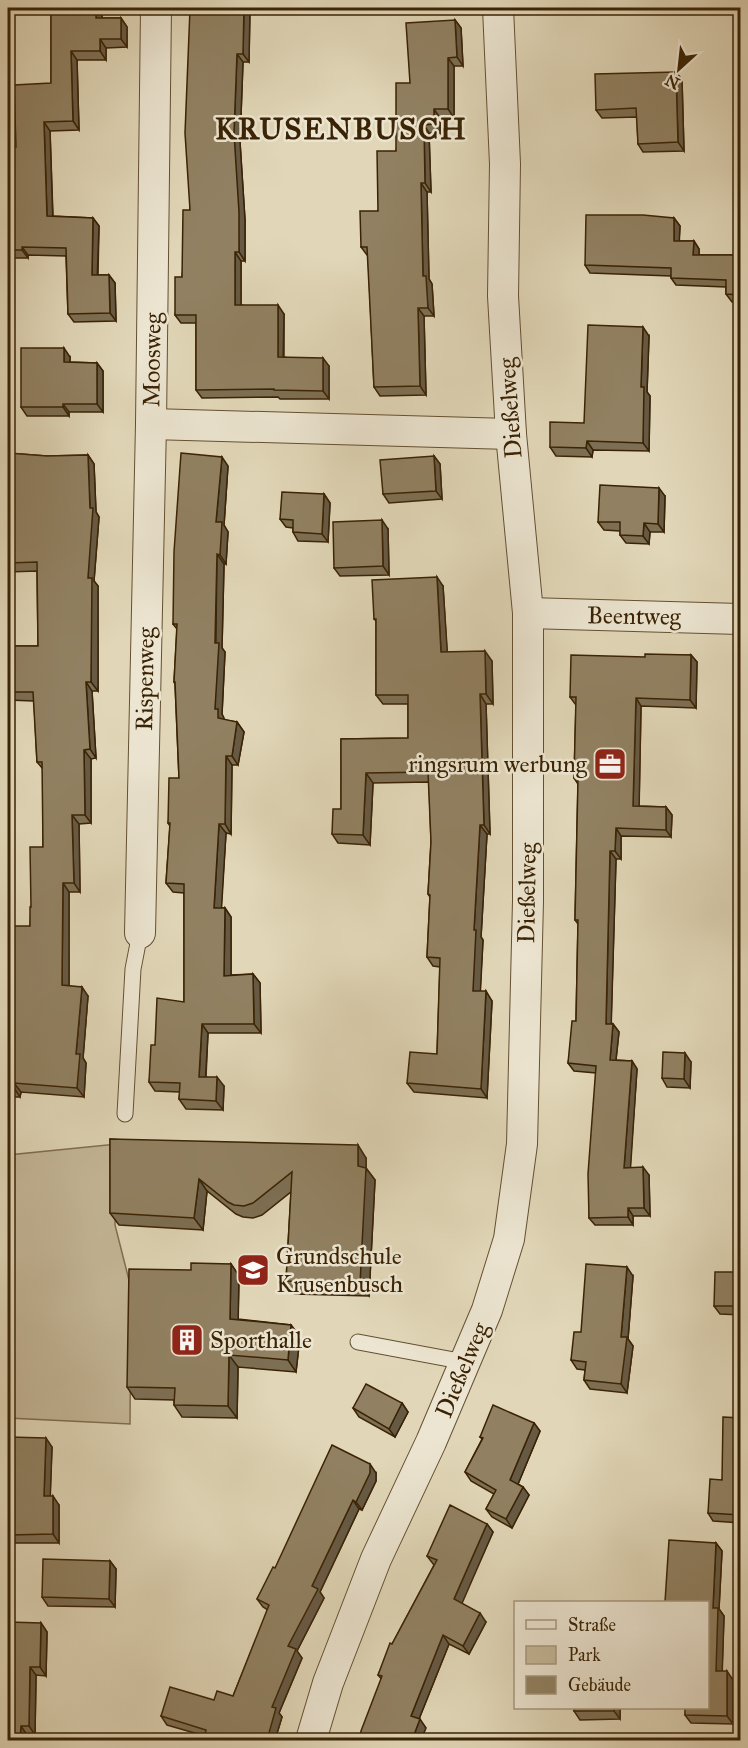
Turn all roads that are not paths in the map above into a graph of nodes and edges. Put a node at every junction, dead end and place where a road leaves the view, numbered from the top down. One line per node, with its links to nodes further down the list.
1 (156, 8): 3 (street, Moosweg)
2 (498, 8): 4 (street, Dießelweg)
3 (151, 424): 4 (street, Moosweg); 7 (street, Rispenweg)
4 (511, 434): 5 (street, Dießelweg)
5 (528, 613): 6 (street, Beentweg); 10 (street, Dießelweg)
6 (741, 619)
7 (140, 933): 8 (lane)
8 (125, 1114)
9 (357, 1342): 10 (lane)
10 (465, 1362): 11 (street, Dießelweg)
11 (311, 1740)

